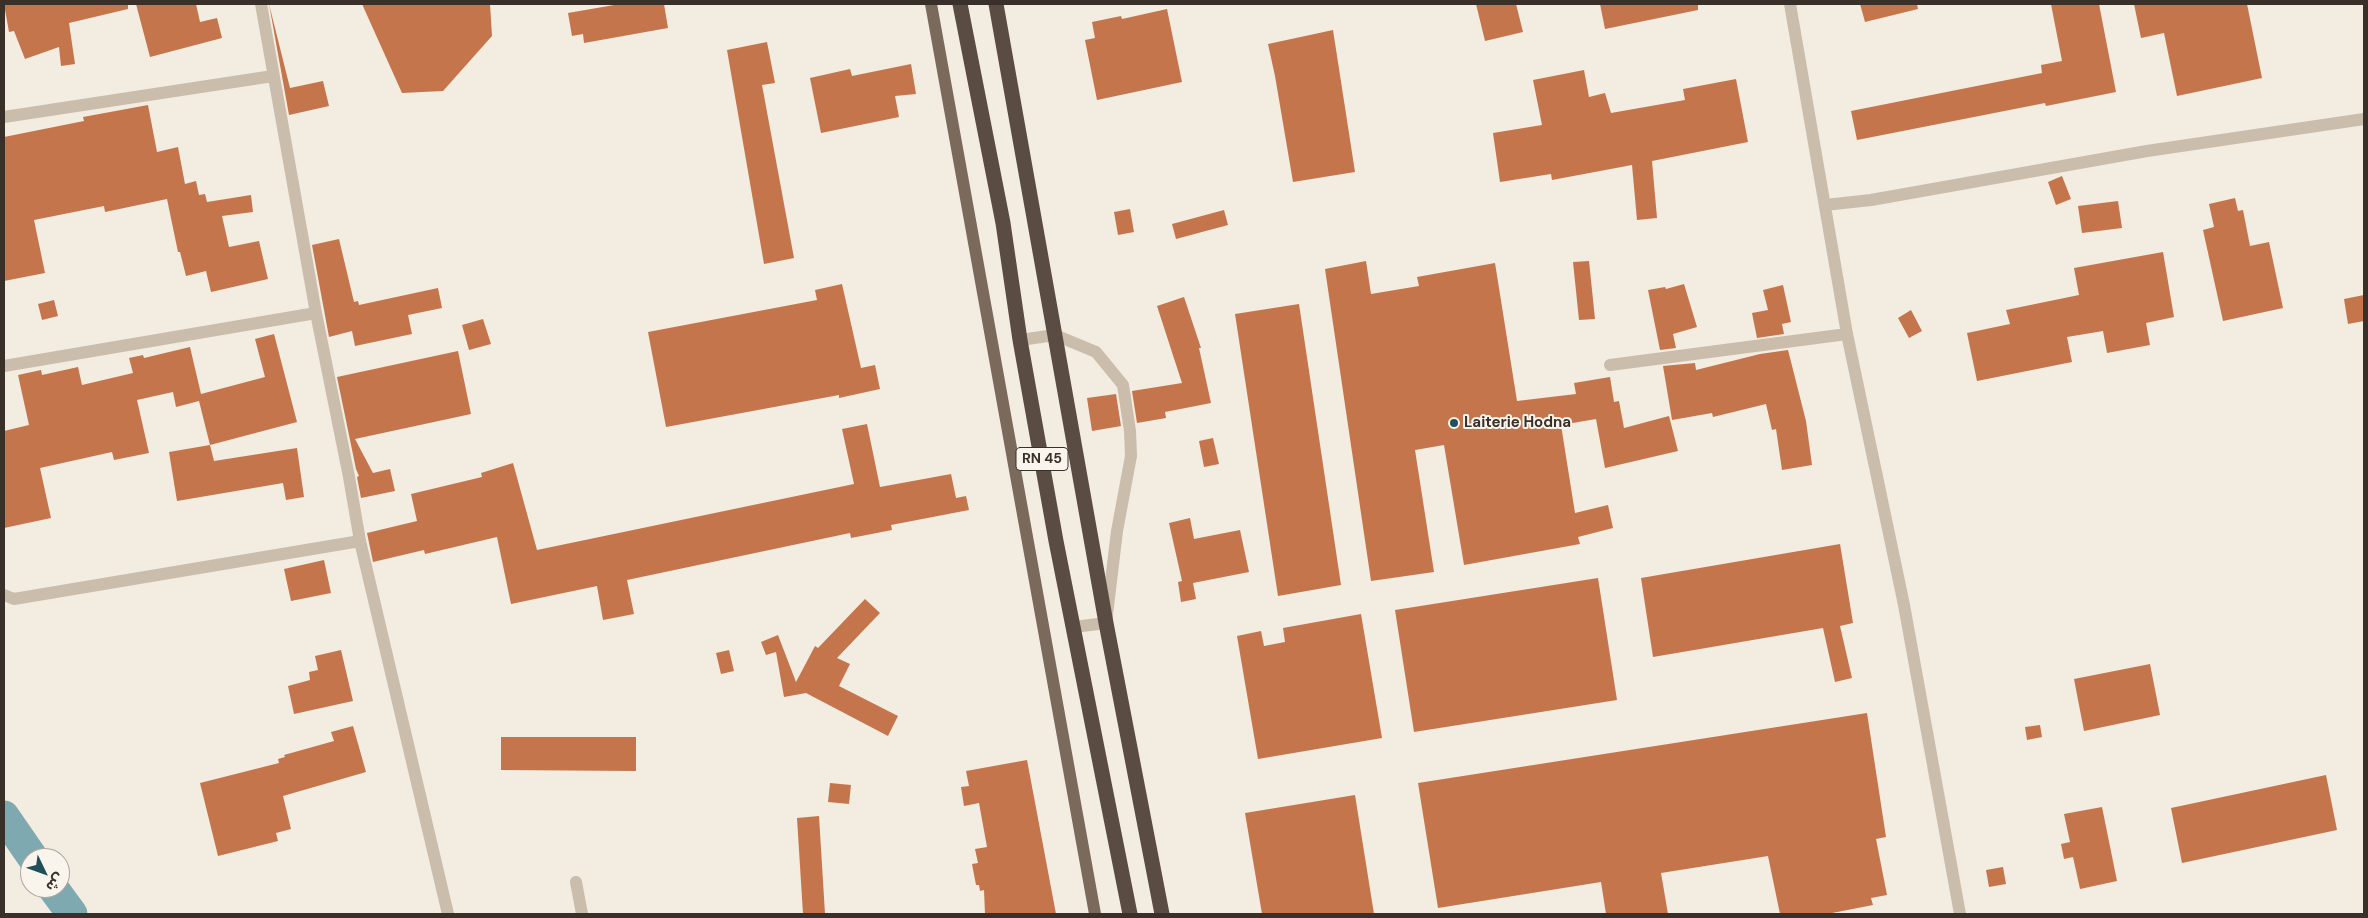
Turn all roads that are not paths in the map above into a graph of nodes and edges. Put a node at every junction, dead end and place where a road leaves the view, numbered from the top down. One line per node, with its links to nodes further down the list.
1 (261, 4): 6 (street)
2 (931, 4): 23 (main road)
3 (960, 4): 13 (highway, RN 45)
4 (996, 4): 11 (highway, RN 45)
5 (1790, 4): 9 (street)
6 (273, 76): 7 (street); 10 (street)
7 (4, 117)
8 (2364, 119): 9 (street)
9 (1825, 205): 12 (street)
10 (316, 313): 15 (street); 16 (street)
11 (1055, 334): 13 (street); 18 (highway, RN 45); 18 (street)
12 (1847, 334): 14 (street); 26 (street)
13 (1020, 340): 19 (highway, RN 45)
14 (1610, 364)
15 (4, 366)
16 (360, 540): 17 (street); 21 (street)
17 (4, 595)
18 (1106, 623): 19 (street); 25 (highway, RN 45)
19 (1074, 627): 24 (highway, RN 45)
20 (576, 882): 22 (street)
21 (448, 914)
22 (582, 914)
23 (1094, 914)
24 (1130, 914)
25 (1162, 914)
26 (1960, 914)

